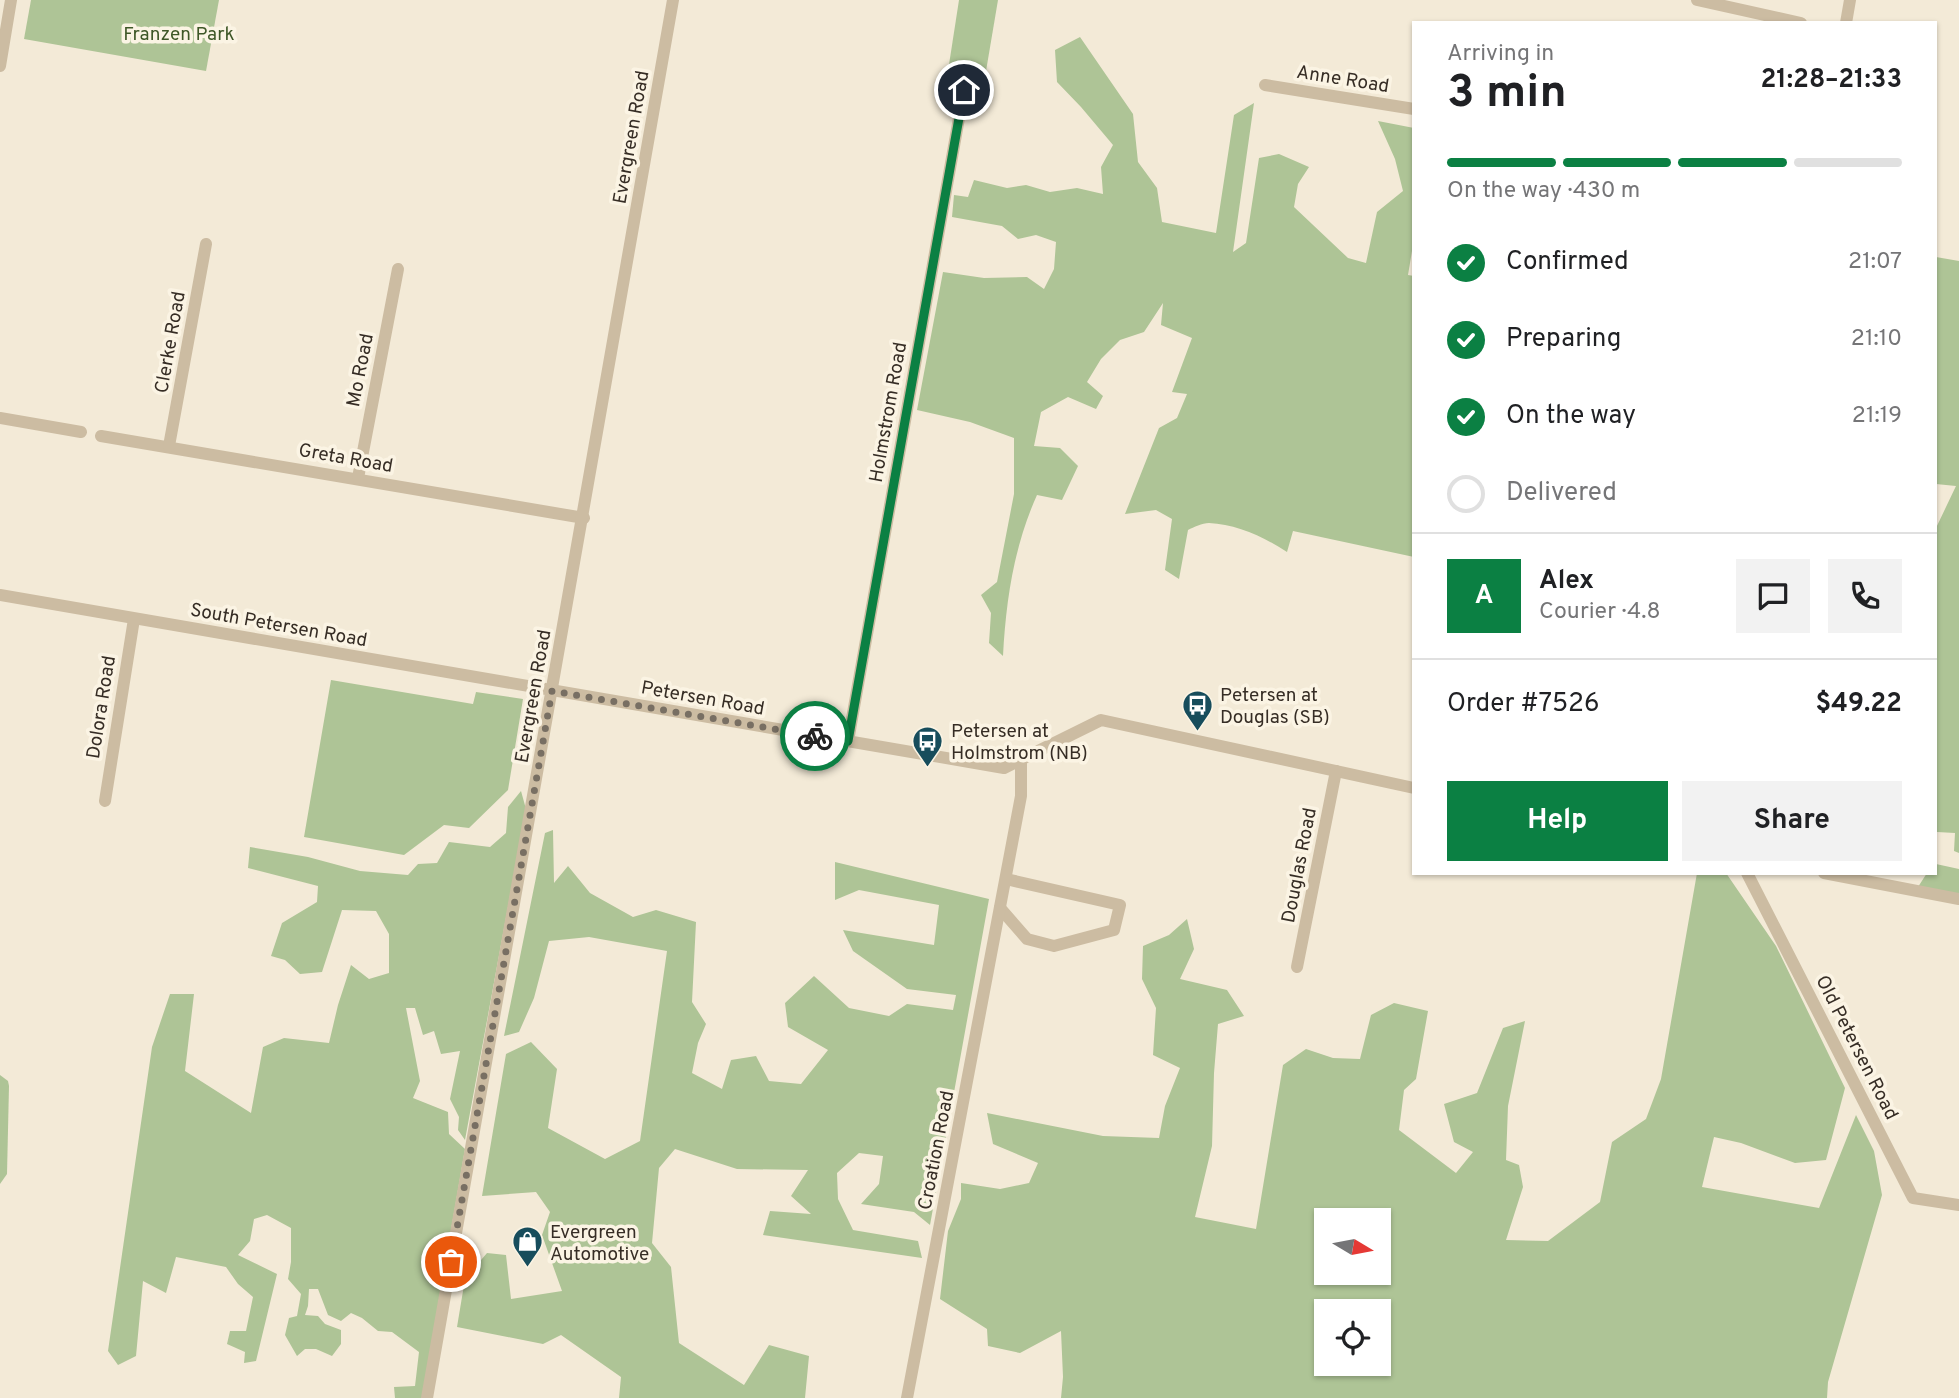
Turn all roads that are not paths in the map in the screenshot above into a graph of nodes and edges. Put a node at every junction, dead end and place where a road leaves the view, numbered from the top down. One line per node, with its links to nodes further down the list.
1 (11, 0): 7 (street)
2 (673, 0): 18 (street, Evergreen Road)
3 (1697, 0): 5 (street)
4 (1850, 0): 6 (street)
5 (1792, 21)
6 (1846, 21)
7 (0, 66)
8 (1265, 85): 10 (street, Anne Road)
9 (964, 90): 22 (street, Holmstrom Road)
10 (1412, 109)
11 (206, 244): 16 (street, Clerke Road)
12 (398, 269): 17 (street, Mo Road)
13 (0, 418): 14 (street)
14 (81, 432)
15 (101, 436): 16 (street, Greta Road)
16 (169, 446): 17 (street, Greta Road)
17 (358, 478): 18 (street, Greta Road)
18 (584, 518): 21 (street, Evergreen Road)
19 (0, 594): 20 (street, South Petersen Road)
20 (134, 619): 21 (street, South Petersen Road); 26 (street, Dolora Road)
21 (552, 691): 22 (street, Petersen Road); 34 (street, Evergreen Road)
22 (848, 741): 23 (street, Petersen Road)
23 (1021, 760): 24 (street, Petersen Road); 29 (street, Croation Road)
24 (1336, 771): 25 (street, Petersen Road); 32 (street, Douglas Road)
25 (1412, 788)
26 (104, 801)
27 (1748, 875): 33 (street, Old Petersen Road)
28 (1834, 875): 30 (street)
29 (1006, 878): 31 (street, Croation Road); 31 (street)
30 (1959, 899)
31 (1000, 908): 35 (street, Croation Road)
32 (1297, 967)
33 (1959, 1205)
34 (427, 1398)
35 (907, 1398)

